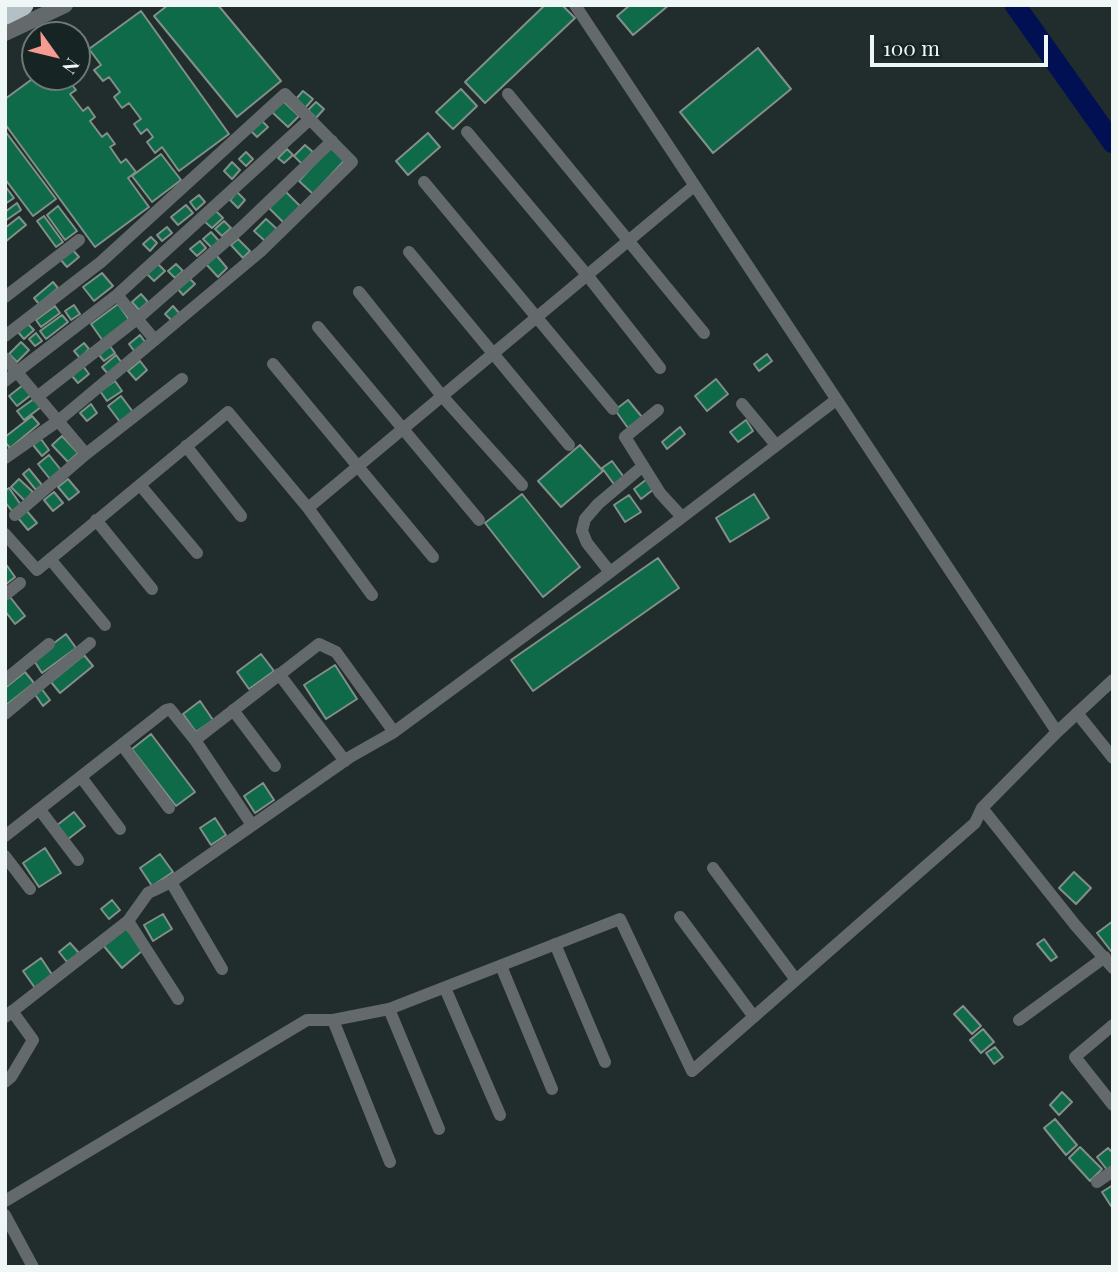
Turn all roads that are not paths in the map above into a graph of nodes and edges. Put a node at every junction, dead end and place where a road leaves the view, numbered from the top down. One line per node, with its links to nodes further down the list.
1 (23, 5): 4 (highway)
2 (65, 5): 5 (street)
3 (575, 5): 11 (street)
4 (5, 14)
5 (5, 33)
6 (508, 94): 13 (street)
7 (309, 120): 9 (street); 17 (street); 23 (street)
8 (467, 132): 15 (street)
9 (332, 141): 20 (street); 24 (street)
10 (424, 181): 19 (street)
11 (694, 186): 13 (street); 34 (street)
12 (79, 240): 18 (street)
13 (628, 240): 15 (street); 22 (street)
14 (409, 252): 25 (street)
15 (587, 275): 19 (street); 28 (street)
16 (359, 292): 32 (street)
17 (117, 295): 20 (street); 29 (street)
18 (5, 297)
19 (538, 316): 25 (street); 36 (street)
20 (137, 319): 24 (street); 33 (street)
21 (318, 327): 39 (street)
22 (704, 333)
23 (5, 336)
24 (155, 340): 38 (street)
25 (494, 352): 32 (street); 40 (street)
26 (5, 358): 29 (street)
27 (273, 364): 45 (street)
28 (660, 368)
29 (16, 372): 31 (street); 33 (street)
30 (182, 379): 43 (street)
31 (5, 381)
32 (442, 396): 39 (street); 48 (street)
33 (37, 397): 38 (street)
34 (836, 400): 41 (street); 74 (street)
35 (742, 404): 41 (street)
36 (613, 409)
37 (658, 410): 46 (street)
38 (58, 421): 43 (street); 44 (street)
39 (402, 429): 45 (street); 54 (street)
40 (569, 445)
41 (776, 445): 52 (street)
42 (186, 446): 47 (street); 49 (street); 51 (street)
43 (86, 454): 50 (street)
44 (5, 458)
45 (358, 466): 49 (street); 57 (street)
46 (643, 466): 52 (street); 59 (street)
47 (140, 485): 53 (street); 56 (street)
48 (522, 485)
49 (308, 508): 63 (street)
50 (15, 515)
51 (242, 516)
52 (682, 517): 59 (street)
53 (96, 520): 58 (street); 61 (street)
54 (479, 520)
55 (5, 534): 58 (street)
56 (197, 552)
57 (433, 557)
58 (50, 558): 64 (street)
59 (610, 572): 73 (street)
60 (20, 583): 62 (street)
61 (152, 589)
62 (5, 595)
63 (372, 595)
64 (105, 625)
65 (90, 643): 71 (street)
66 (49, 644): 68 (street)
67 (279, 674): 70 (street); 73 (street); 78 (street)
68 (5, 680)
69 (1113, 680): 72 (street)
70 (233, 710): 75 (street); 79 (street)
71 (5, 713)
72 (1077, 713): 74 (street); 77 (street)
73 (394, 732): 78 (street)
74 (1057, 732): 82 (street)
75 (195, 740): 76 (street); 84 (street)
76 (122, 745): 80 (street); 81 (street)
77 (1113, 758)
78 (345, 761): 84 (street)
79 (275, 766)
80 (81, 777): 83 (street); 85 (street)
81 (169, 808)
82 (982, 808): 95 (street); 98 (street)
83 (40, 810): 86 (street); 88 (street)
84 (252, 825): 90 (street)
85 (120, 828)
86 (5, 836)
87 (5, 856): 91 (street)
88 (78, 860)
89 (713, 868): 98 (street)
90 (171, 882): 93 (street); 97 (street)
91 (30, 889)
92 (680, 918): 103 (street)
93 (128, 921): 100 (street); 102 (street)
94 (555, 944): 96 (street); 103 (street); 107 (street)
95 (1109, 962): 105 (street)
96 (501, 966): 99 (street); 109 (street)
97 (222, 970)
98 (796, 980): 103 (street)
99 (445, 988): 101 (street); 111 (street)
100 (178, 999)
101 (389, 1009): 104 (street); 112 (street)
102 (9, 1014): 108 (street)
103 (754, 1017)
104 (333, 1020): 113 (street); 116 (street)
105 (1018, 1020)
106 (1113, 1026): 110 (street)
107 (605, 1062)
108 (5, 1082)
109 (551, 1089)
110 (1113, 1105)
111 (500, 1115)
112 (439, 1129)
113 (390, 1162)
114 (1113, 1171): 115 (street)
115 (1097, 1182)
116 (5, 1201)
117 (7, 1222): 118 (street)
118 (33, 1267)

